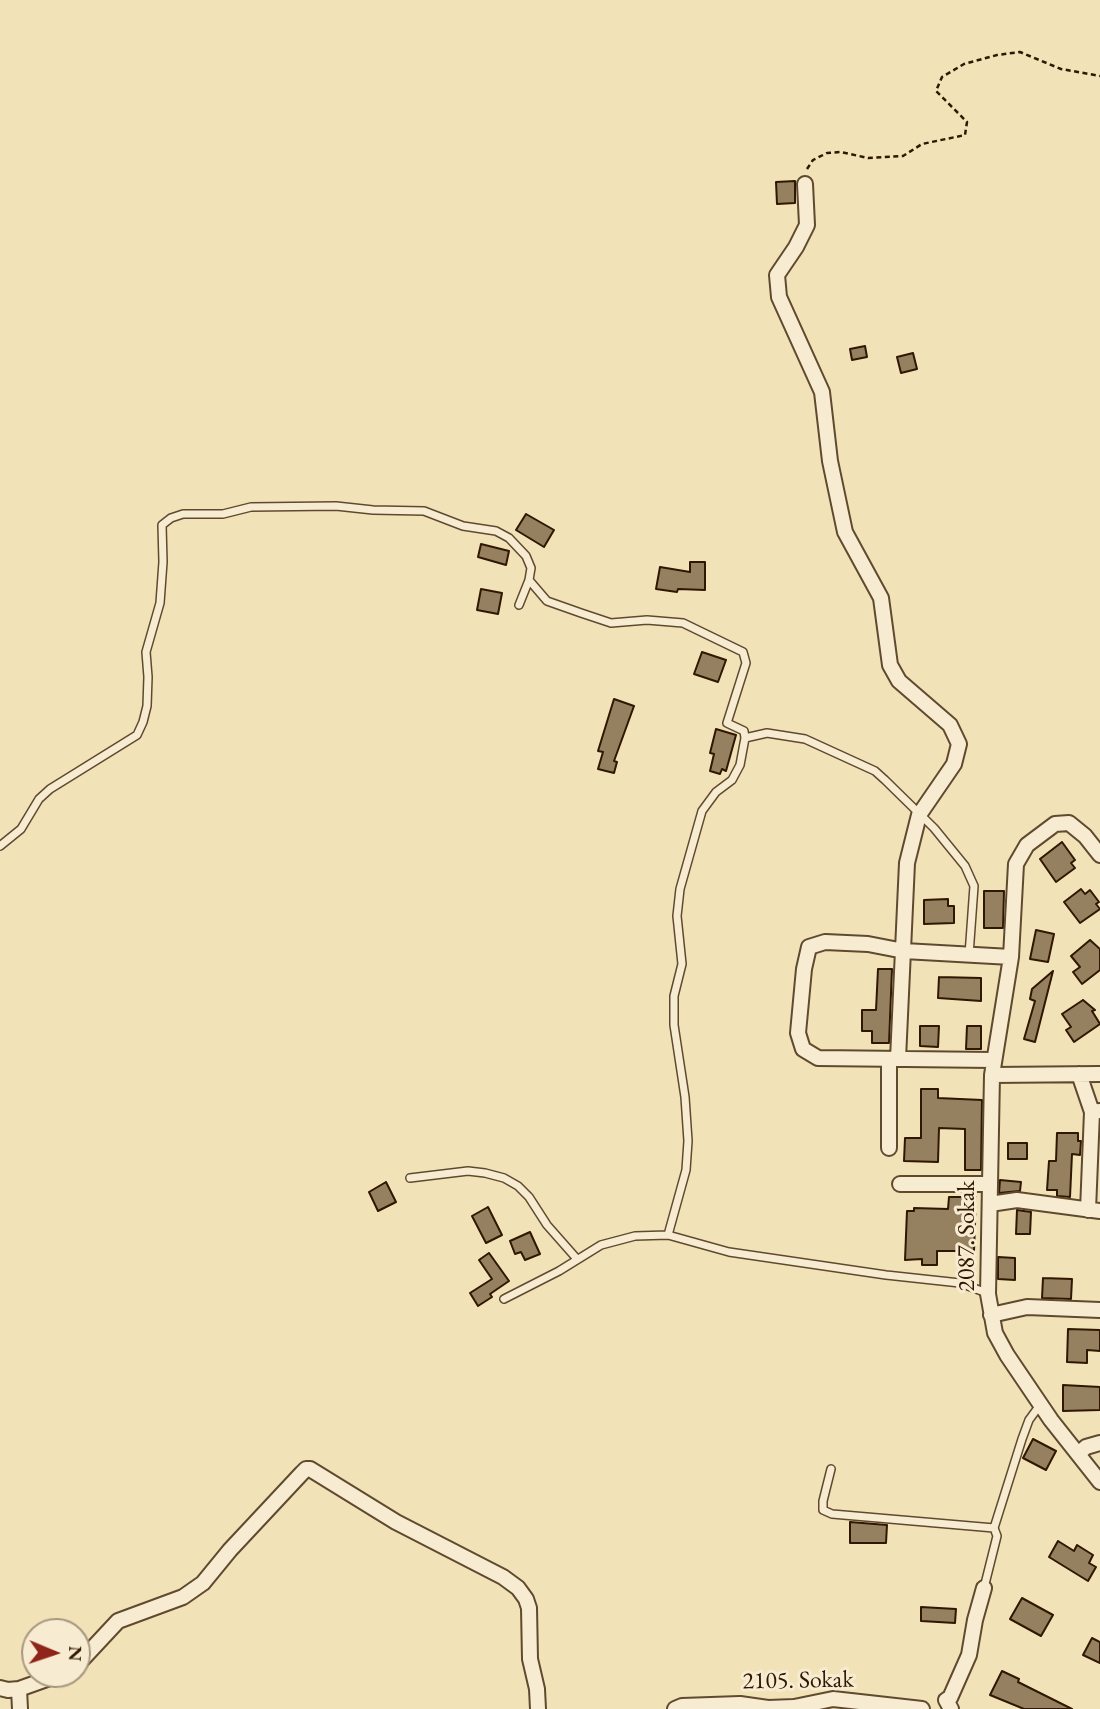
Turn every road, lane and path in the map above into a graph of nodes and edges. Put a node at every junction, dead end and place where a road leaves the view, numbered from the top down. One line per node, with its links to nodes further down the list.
1 (1100, 76): 2 (path)
2 (805, 184): 6 (street)
3 (528, 580): 4 (lane); 5 (lane); 7 (lane)
4 (519, 605)
5 (745, 738): 6 (lane); 23 (lane)
6 (919, 815): 9 (street); 10 (lane)
7 (0, 846)
8 (1100, 855): 11 (street, 2087. Sokak)
9 (904, 951): 10 (street); 12 (street); 12 (street)
10 (969, 956): 11 (street)
11 (1011, 957): 13 (street, 2087. Sokak)
12 (894, 1059): 13 (street); 17 (street)
13 (992, 1067): 14 (street); 20 (street, 2087. Sokak)
14 (1079, 1074): 15 (street); 16 (street)
15 (1100, 1074)
16 (1096, 1111): 22 (street)
17 (889, 1148)
18 (410, 1178): 24 (lane)
19 (900, 1184): 20 (street)
20 (990, 1184): 21 (street, 2087. Sokak)
21 (990, 1204): 22 (street); 25 (street, 2087. Sokak)
22 (1094, 1210)
23 (668, 1235): 24 (lane); 25 (lane)
24 (577, 1259): 26 (lane)
25 (988, 1294): 28 (street, 2087. Sokak)
26 (504, 1299)
27 (1100, 1310): 28 (street)
28 (991, 1315): 29 (street, 2087. Sokak)
29 (1040, 1405): 31 (street, 2087. Sokak); 34 (lane)
30 (1100, 1443): 31 (street)
31 (1078, 1454): 33 (street, 2087. Sokak)
32 (831, 1469): 34 (lane)
33 (1100, 1482)
34 (994, 1528): 35 (lane)
35 (984, 1588): 40 (street)
36 (91, 1650): 42 (street)
37 (0, 1688): 38 (street)
38 (19, 1689): 41 (street)
39 (835, 1704): 43 (street, 2105. Sokak); 44 (street, 2105. Sokak)
40 (949, 1705): 45 (street)
41 (20, 1709)
42 (538, 1709)
43 (675, 1709)
44 (922, 1709)
45 (964, 1709)

